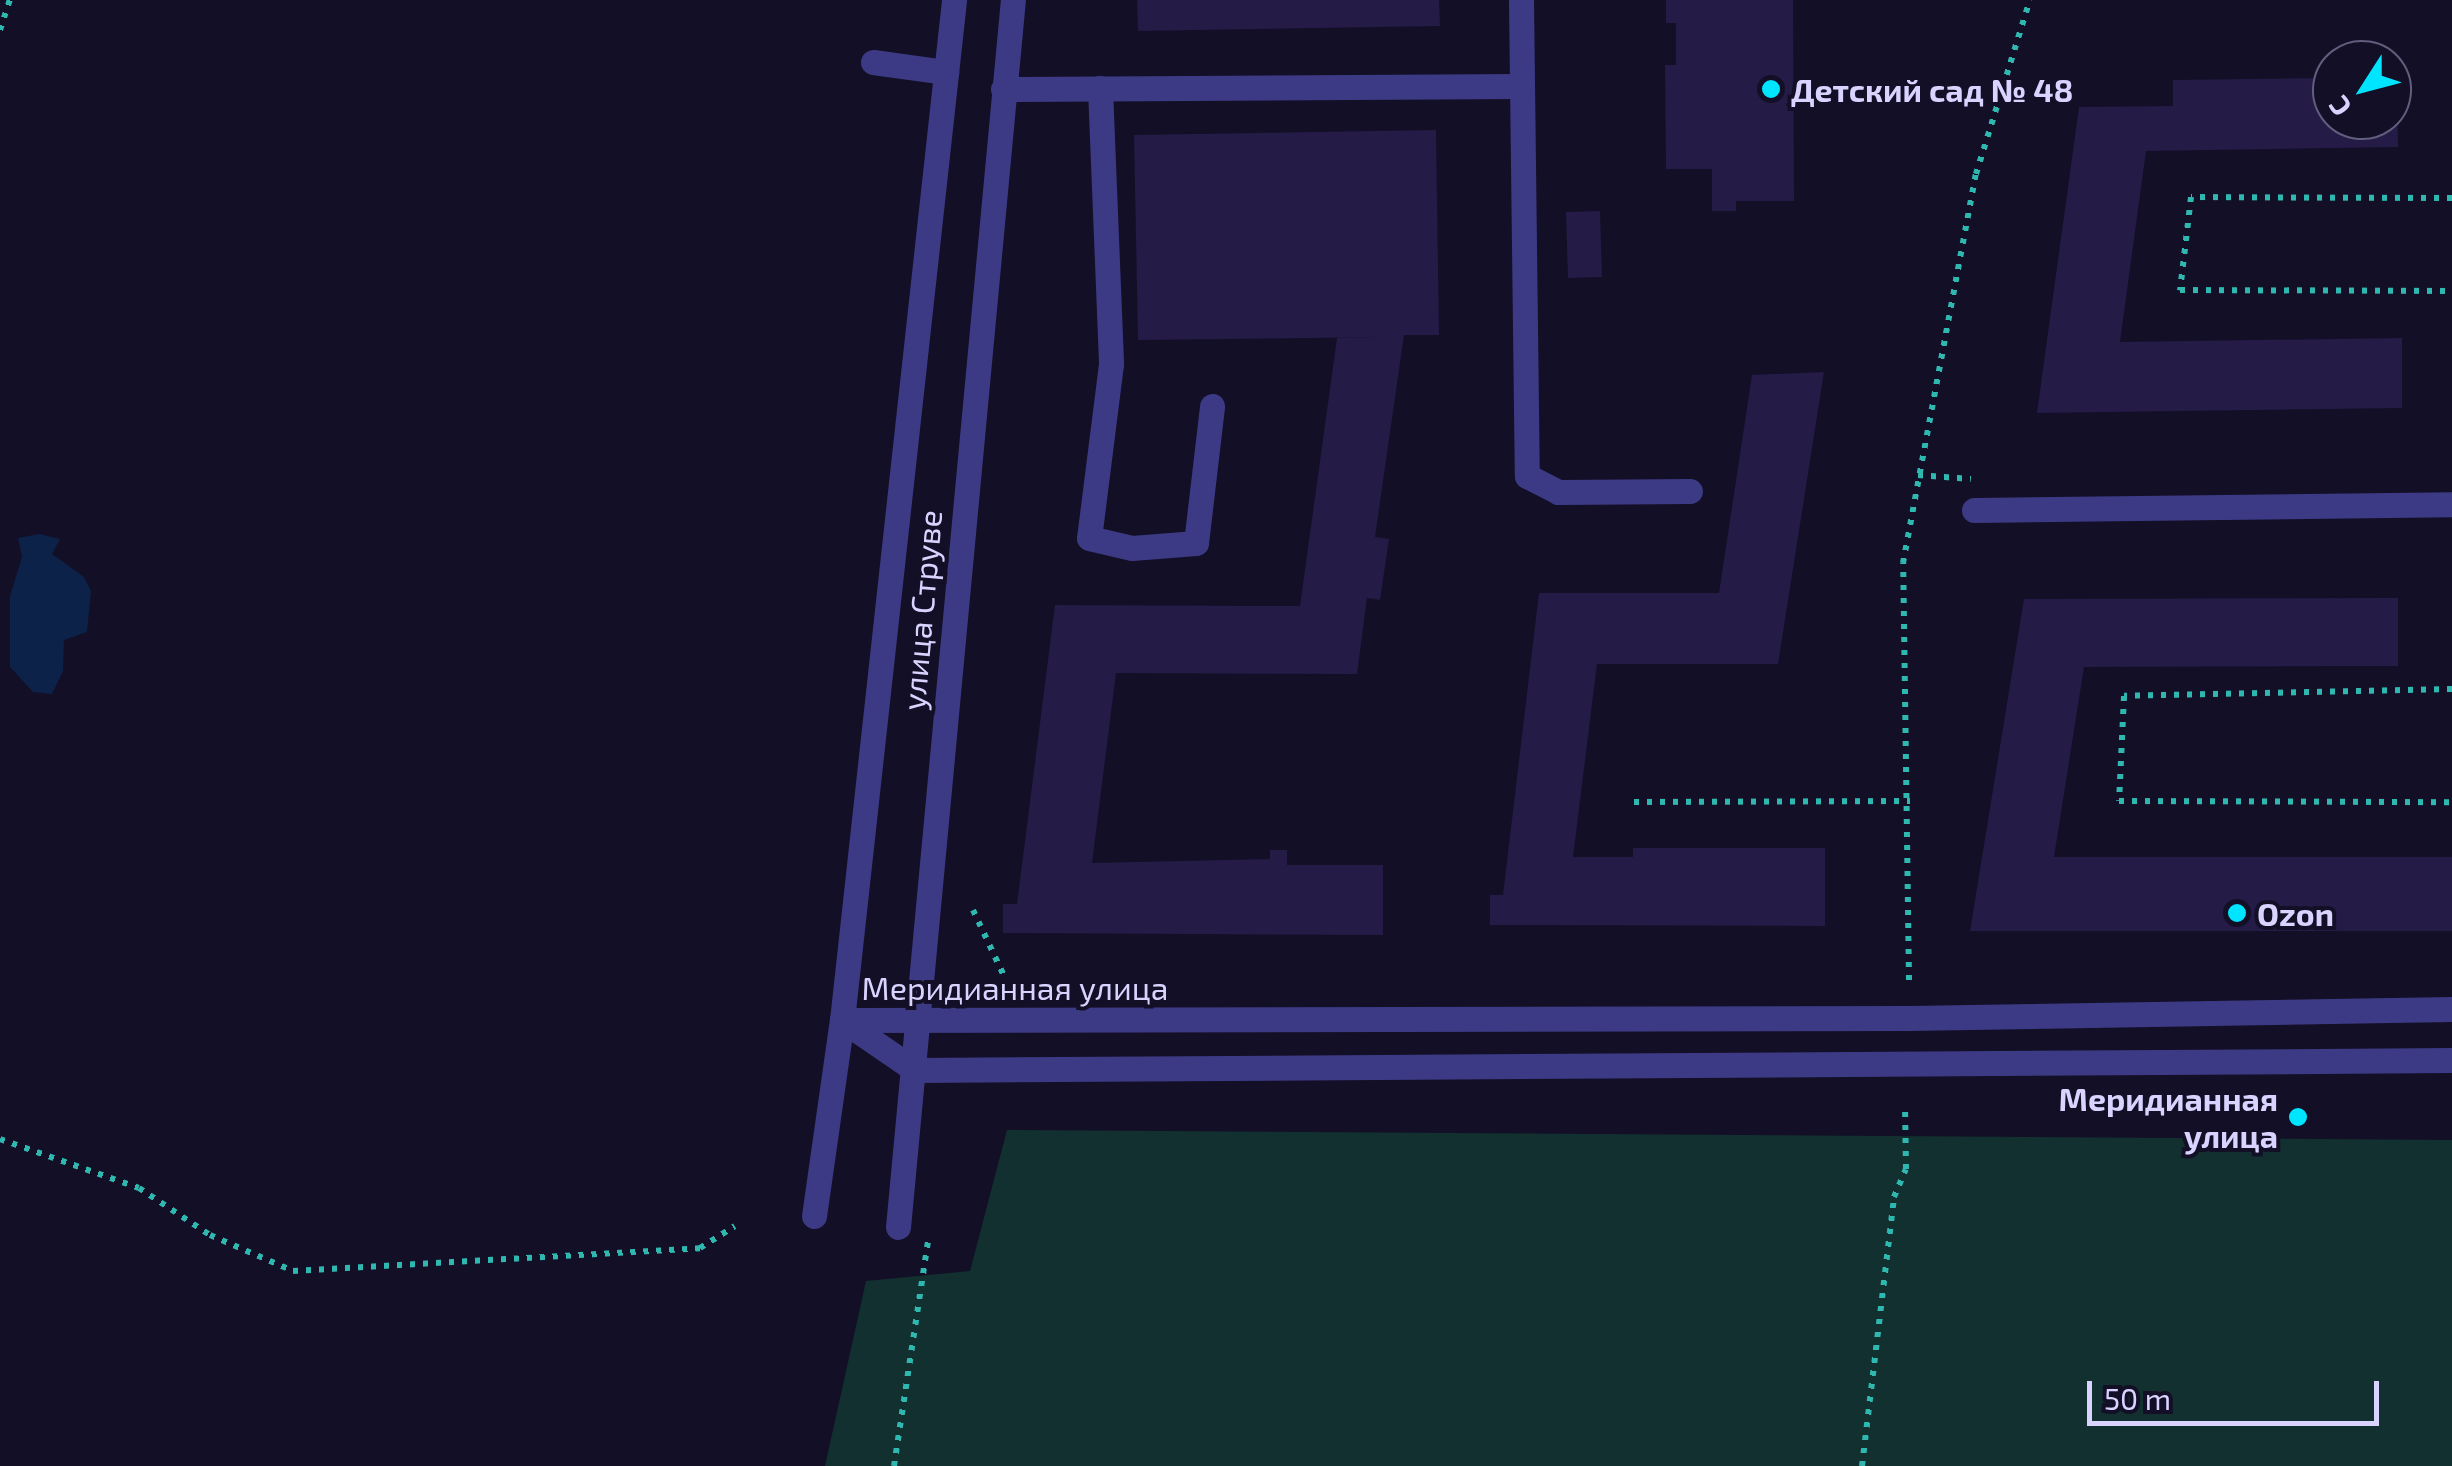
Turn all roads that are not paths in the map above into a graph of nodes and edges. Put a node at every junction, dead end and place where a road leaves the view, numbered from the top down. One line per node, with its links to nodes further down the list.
1 (954, 0): 5 (street, улица Струве)
2 (1014, 0): 8 (street, улица Струве)
3 (1521, 0): 6 (street)
4 (873, 62): 5 (street)
5 (946, 72): 14 (street, улица Струве)
6 (1520, 86): 7 (street); 10 (street)
7 (1100, 88): 8 (street); 9 (street)
8 (1003, 89): 15 (street, улица Струве)
9 (1212, 406)
10 (1690, 491)
11 (2452, 504): 12 (street)
12 (1974, 510)
13 (2452, 1008): 15 (street, Меридианная улица)
14 (842, 1020): 15 (street, Меридианная улица); 17 (street, Меридианная улица); 18 (street, улица Струве)
15 (920, 1021): 17 (street, улица Струве)
16 (2452, 1060): 17 (street)
17 (916, 1070): 19 (street, улица Струве)
18 (814, 1216)
19 (898, 1228)

